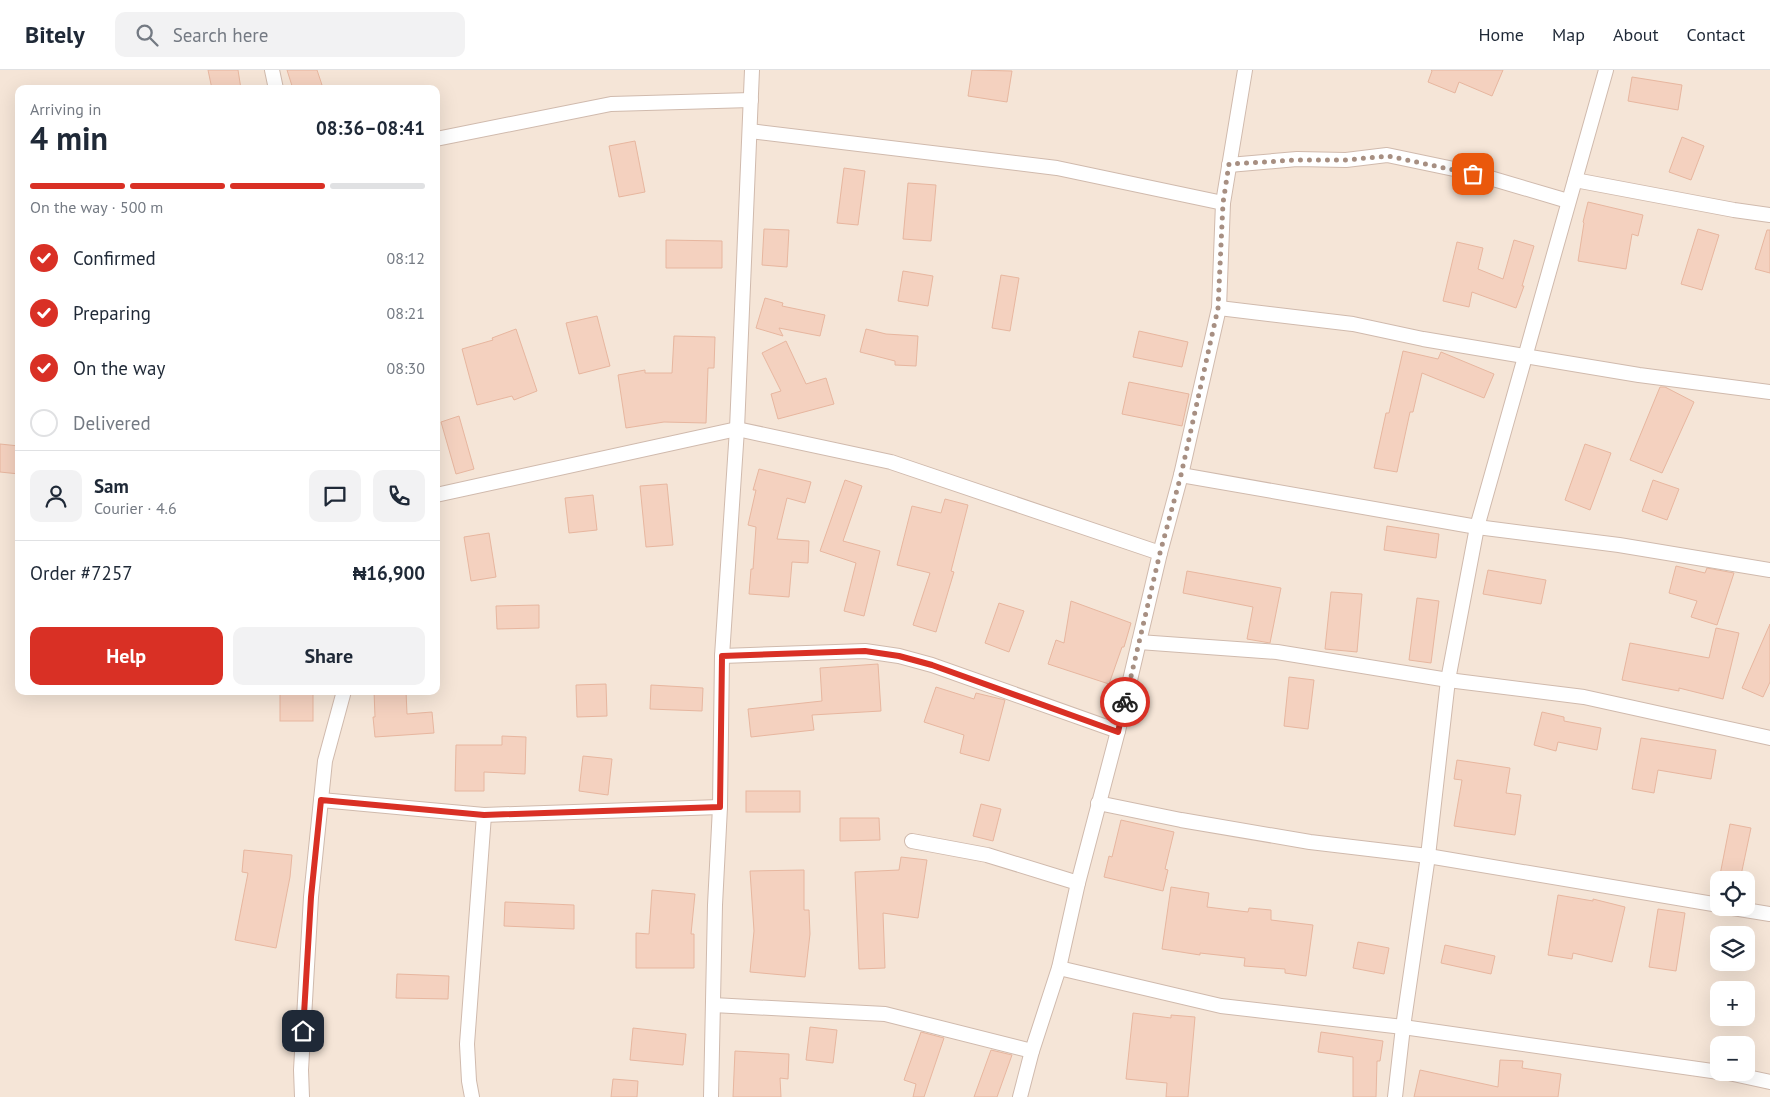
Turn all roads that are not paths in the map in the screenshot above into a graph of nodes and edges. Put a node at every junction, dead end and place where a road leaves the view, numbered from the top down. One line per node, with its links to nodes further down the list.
1 (272, 70): 5 (street)
2 (752, 70): 6 (street)
3 (1245, 70): 9 (street)
4 (1606, 70): 10 (street)
5 (275, 85)
6 (751, 100): 7 (street); 8 (street)
7 (750, 131): 12 (street); 17 (street)
8 (440, 138)
9 (1229, 164): 11 (street); 12 (street)
10 (1575, 180): 11 (street); 13 (street)
11 (1568, 201): 15 (street)
12 (1223, 203): 14 (street)
13 (1770, 215)
14 (1218, 308): 15 (street); 18 (street)
15 (1524, 356): 16 (street); 20 (street)
16 (1770, 392)
17 (737, 429): 19 (street); 21 (street); 24 (street)
18 (1181, 475): 20 (street); 21 (street)
19 (440, 494)
20 (1477, 527): 22 (street); 25 (street)
21 (1160, 553): 23 (street)
22 (1770, 570)
23 (1140, 642): 25 (street); 27 (street)
24 (722, 656): 27 (street); 31 (street)
25 (1448, 680): 28 (street); 34 (street)
26 (343, 695): 29 (street)
27 (1118, 732): 30 (street)
28 (1770, 738)
29 (321, 800): 32 (street); 46 (street)
30 (1098, 803): 34 (street); 35 (street)
31 (720, 807): 32 (street); 40 (street)
32 (484, 815): 47 (street)
33 (912, 841): 35 (street)
34 (1428, 856): 36 (street); 41 (street)
35 (1078, 883): 39 (street)
36 (1710, 903)
37 (1755, 912): 38 (street)
38 (1770, 914)
39 (1059, 968): 41 (street); 42 (street)
40 (713, 1005): 42 (street); 48 (street)
41 (1403, 1027): 43 (street); 50 (street)
42 (1032, 1051): 49 (street)
43 (1710, 1071)
44 (1755, 1079): 45 (street)
45 (1770, 1082)
46 (302, 1097)
47 (472, 1097)
48 (711, 1097)
49 (1020, 1097)
50 (1395, 1097)

